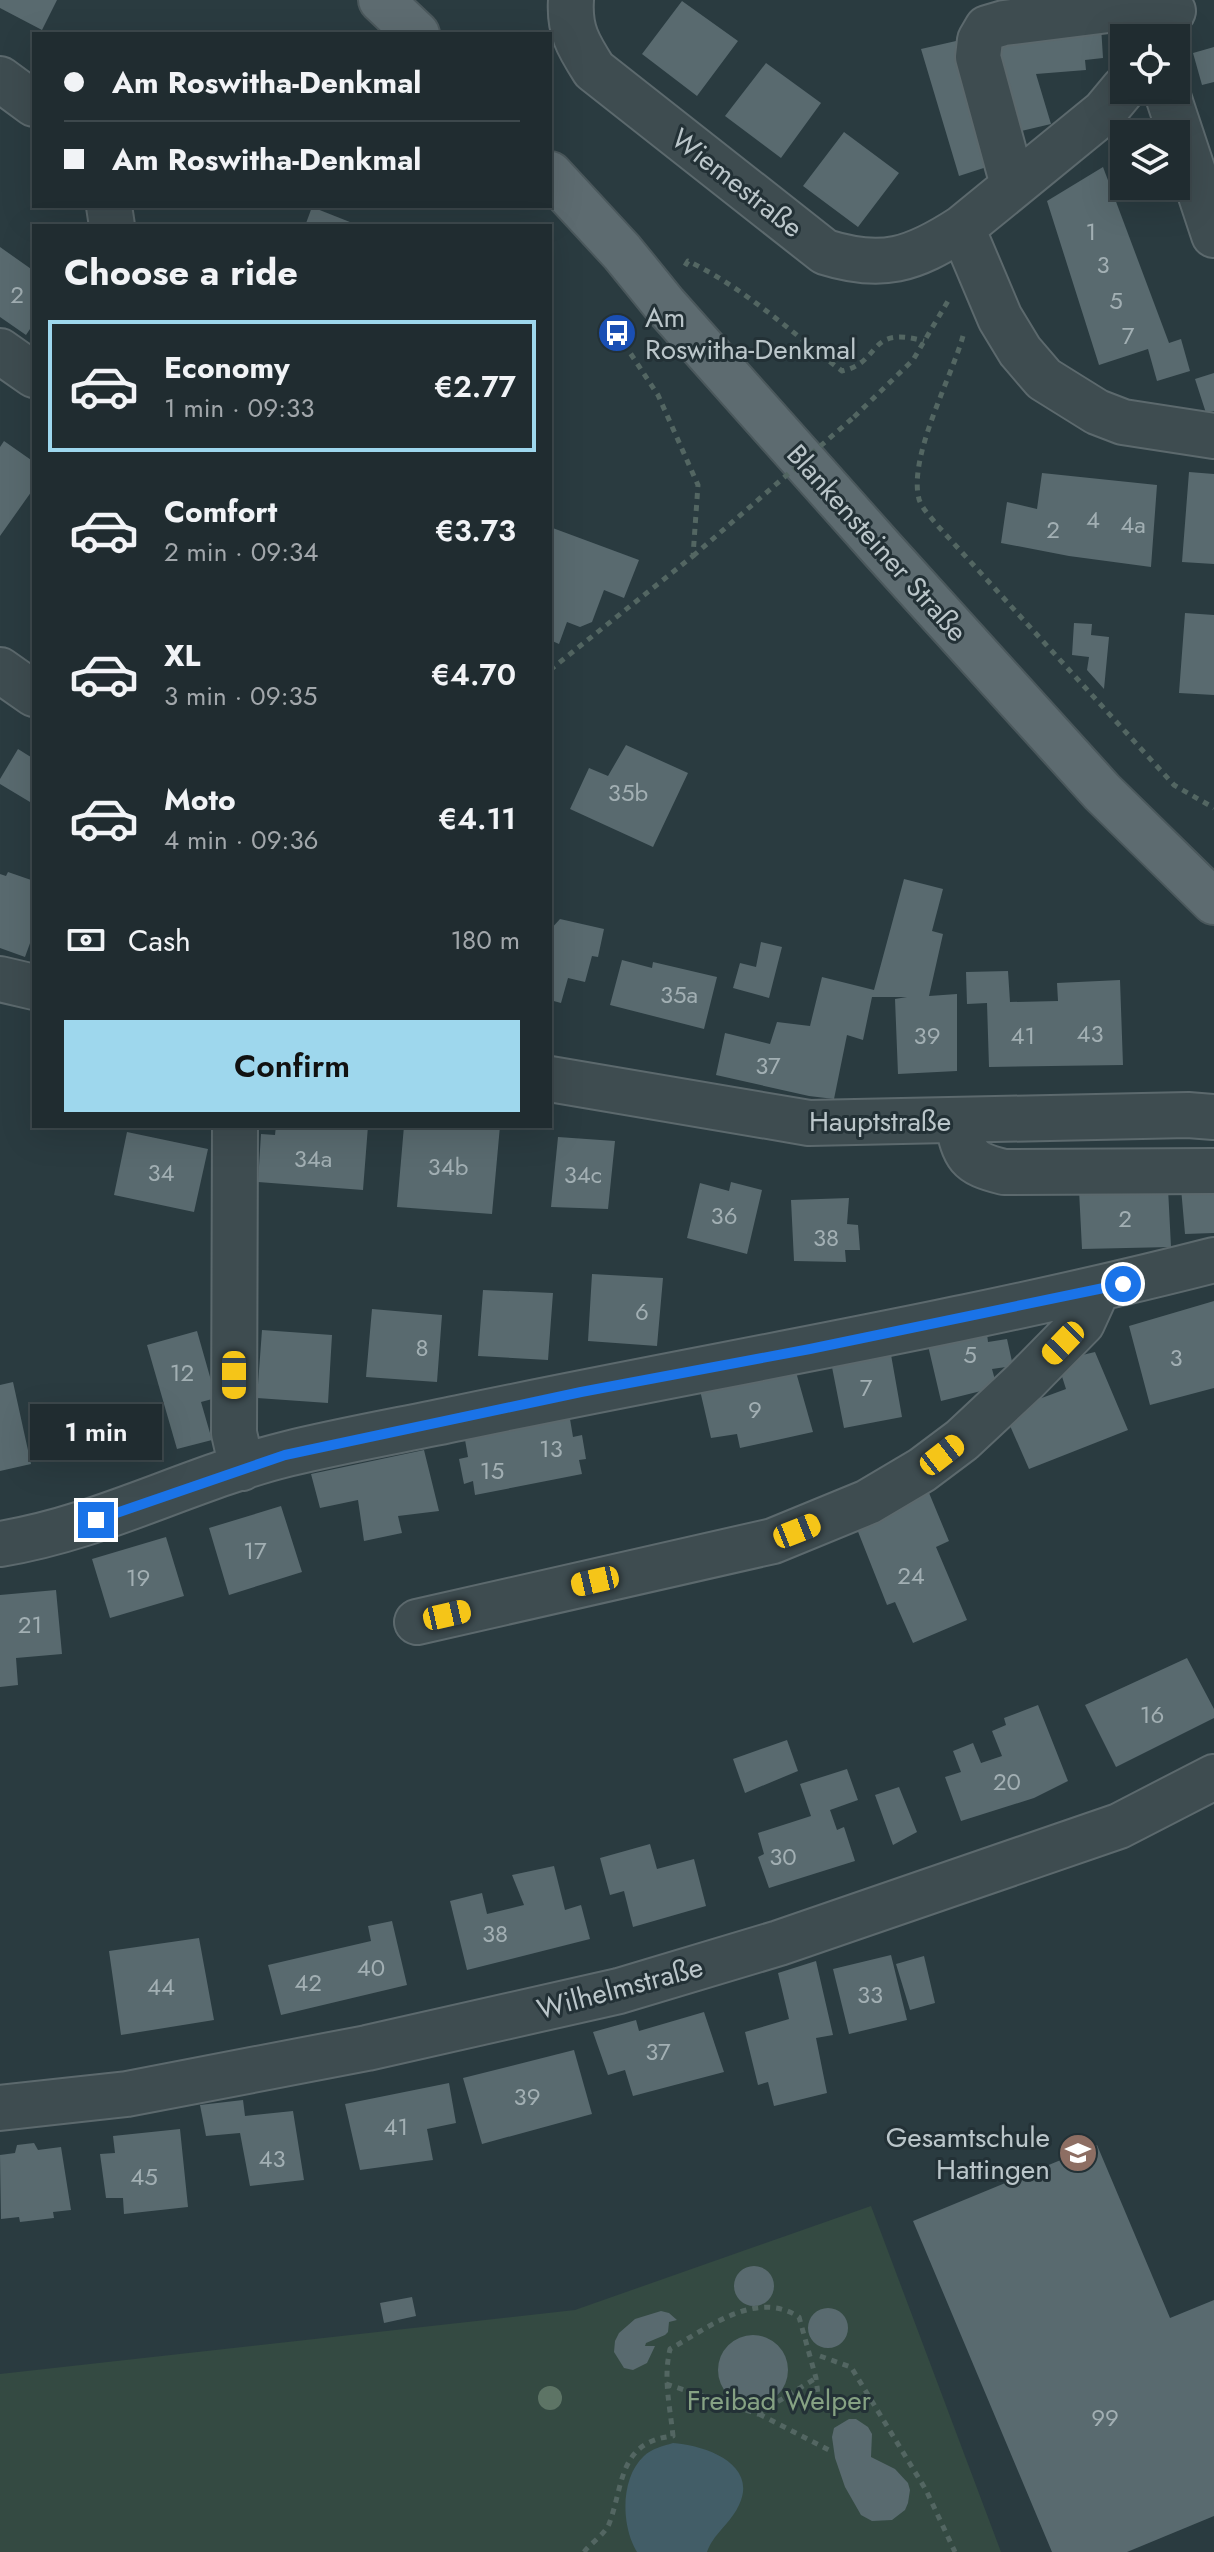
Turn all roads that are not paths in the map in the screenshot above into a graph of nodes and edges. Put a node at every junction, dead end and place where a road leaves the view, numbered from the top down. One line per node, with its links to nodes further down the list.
1 (381, 0): 4 (main road)
2 (571, 0): 11 (street, Wiemestraße)
3 (1170, 16): 10 (street)
4 (415, 32)
5 (0, 79): 6 (street)
6 (32, 103)
7 (1111, 104): 10 (street)
8 (1171, 104): 12 (street)
9 (552, 176): 18 (main road, Blankensteiner Straße)
10 (1013, 185): 11 (street, Wiemestraße)
11 (962, 228): 15 (street)
12 (1214, 235)
13 (0, 351): 14 (street)
14 (32, 374)
15 (1214, 436)
16 (0, 670): 17 (street)
17 (32, 693)
18 (1214, 902)
19 (0, 979): 20 (street)
20 (32, 987)
21 (552, 1079): 23 (street, Hauptstraße)
22 (1214, 1117): 23 (street, Hauptstraße)
23 (957, 1121): 25 (street)
24 (235, 1128): 28 (street)
25 (1214, 1171)
26 (1214, 1260): 27 (street)
27 (1092, 1291): 28 (street); 30 (street)
28 (242, 1468): 29 (street)
29 (0, 1544)
30 (417, 1622)
31 (1214, 1777): 32 (street, Wilhelmstraße)
32 (0, 2108)

